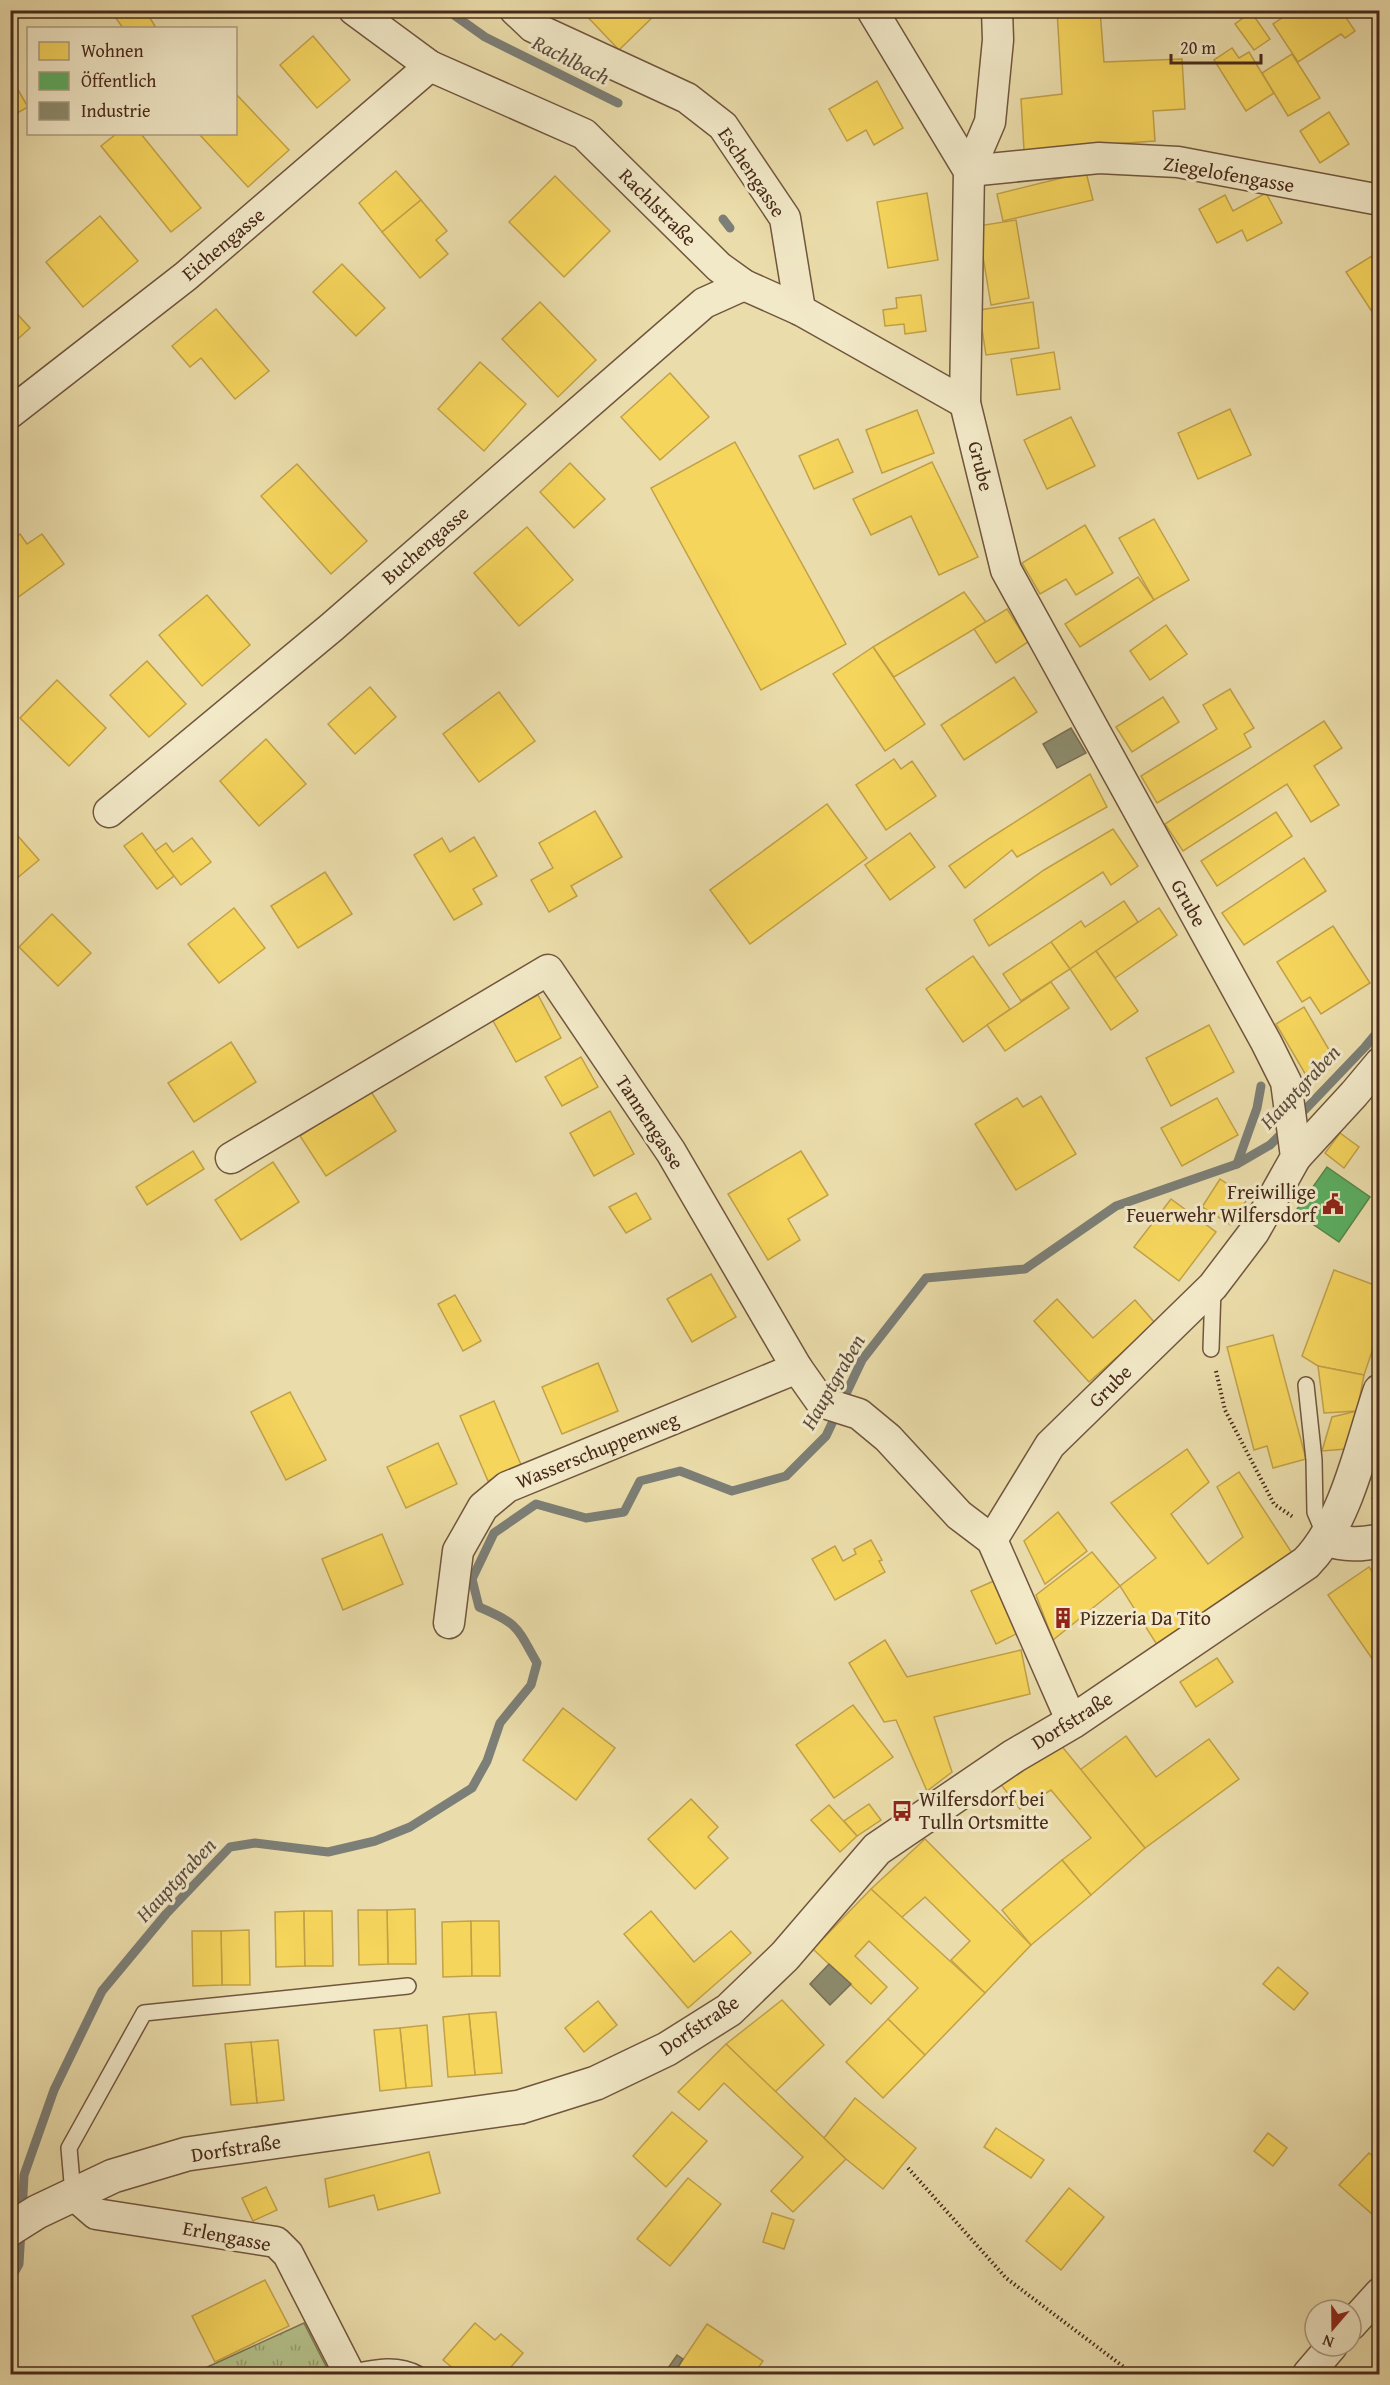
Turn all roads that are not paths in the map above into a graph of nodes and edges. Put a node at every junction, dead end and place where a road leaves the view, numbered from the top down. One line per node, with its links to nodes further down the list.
1 (354, 10): 5 (street, Rachlstraße)
2 (515, 10): 9 (street, Eschengasse)
3 (872, 10): 6 (street)
4 (997, 10): 6 (street)
5 (430, 66): 8 (street, Rachlstraße); 11 (street, Eichengasse)
6 (969, 171): 7 (street, Ziegelofengasse); 10 (street, Grube)
7 (1380, 200)
8 (744, 285): 9 (street, Rachlstraße); 12 (street, Buchengasse)
9 (800, 310): 10 (street, Rachlstraße)
10 (965, 403): 14 (street, Grube)
11 (10, 413)
12 (109, 812)
13 (1380, 1063): 14 (street)
14 (1294, 1148): 16 (street, Grube)
15 (231, 1158): 18 (street, Tannengasse)
16 (1213, 1286): 17 (lane); 22 (street, Grube)
17 (1211, 1349)
18 (797, 1368): 22 (street, Tannengasse); 24 (street, Wasserschuppenweg)
19 (1306, 1385): 21 (lane)
20 (1380, 1390): 21 (street, Dorfstraße)
21 (1326, 1539): 23 (street); 25 (street, Dorfstraße)
22 (992, 1540): 25 (street)
23 (1380, 1541)
24 (449, 1623)
25 (1072, 1722): 27 (street, Dorfstraße)
26 (408, 1986): 27 (lane)
27 (74, 2194): 28 (street, Dorfstraße); 32 (street, Erlengasse)
28 (24, 2220)
29 (1380, 2293): 30 (street)
30 (1363, 2312)
31 (1322, 2358): 34 (street)
32 (350, 2373): 33 (lane)
33 (418, 2374)
34 (1308, 2374)

